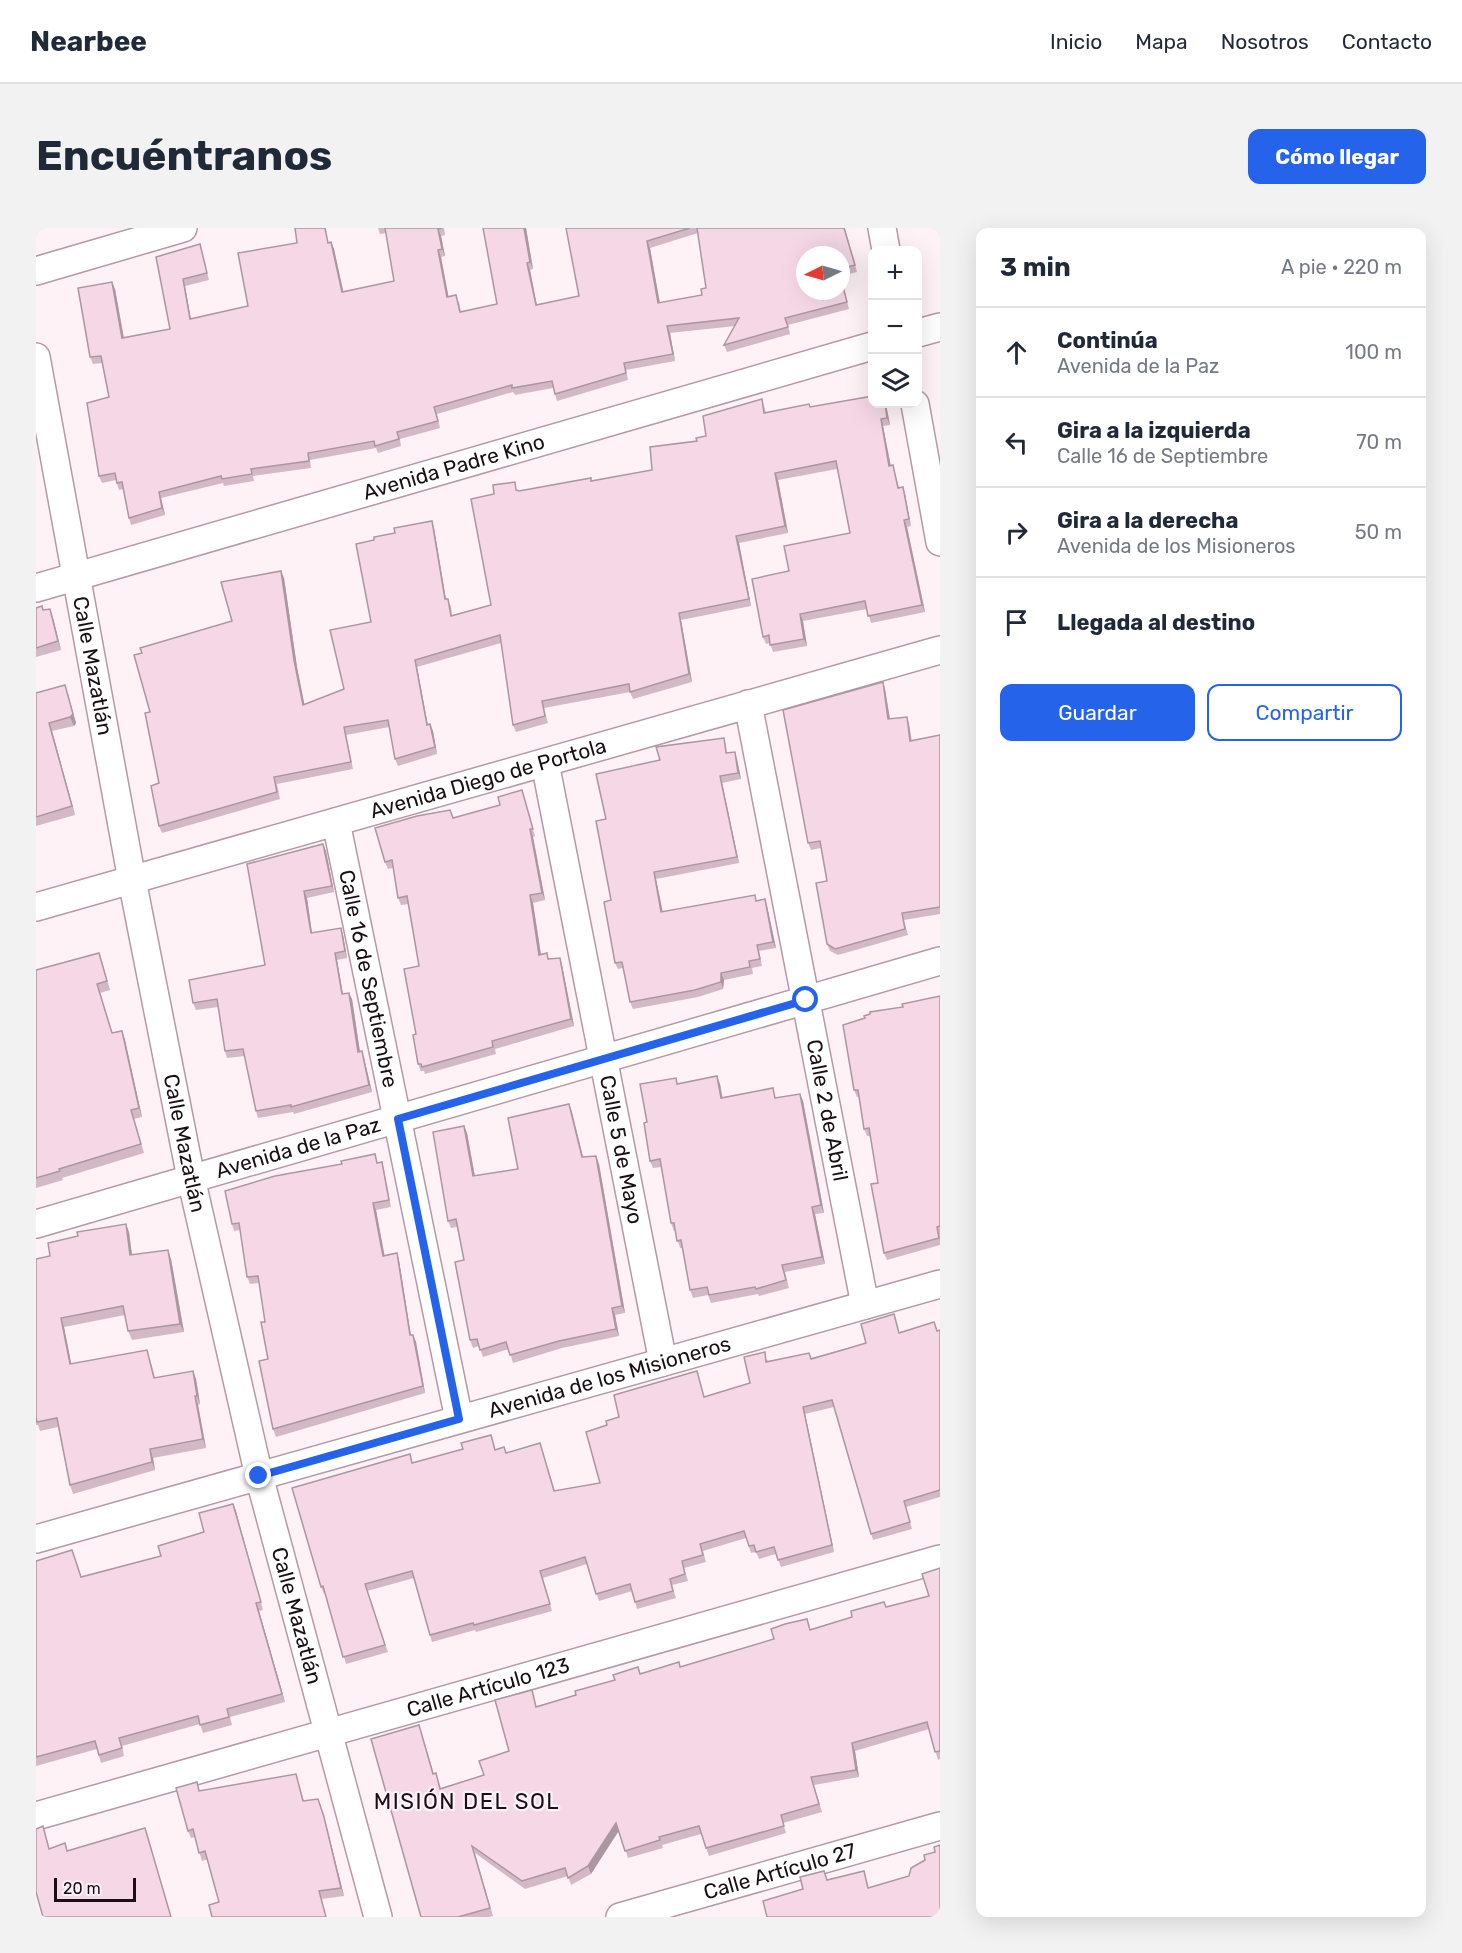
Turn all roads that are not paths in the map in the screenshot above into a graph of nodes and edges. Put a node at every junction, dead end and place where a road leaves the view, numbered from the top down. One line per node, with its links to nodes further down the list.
1 (183, 228): 4 (street)
2 (882, 228): 3 (street)
3 (885, 246)
4 (36, 271)
5 (940, 327): 6 (street)
6 (922, 332)
7 (868, 347): 11 (street, Avenida Padre Kino)
8 (36, 357): 11 (street, Calle Mazatlán)
9 (916, 408): 10 (street)
10 (940, 542)
11 (75, 577): 12 (street, Avenida Padre Kino); 17 (street, Calle Mazatlán)
12 (36, 588)
13 (940, 650): 14 (street, Avenida Diego de Portola)
14 (748, 704): 15 (street, Avenida Diego de Portola); 20 (street, Calle 2 de Abril)
15 (544, 763): 16 (street, Avenida Diego de Portola); 21 (street, Calle 5 de Mayo)
16 (336, 822): 17 (street, Avenida Diego de Portola); 22 (street, Calle 16 de Septiembre)
17 (132, 880): 18 (street, Avenida Diego de Portola); 23 (street, Calle Mazatlán)
18 (36, 907)
19 (940, 961): 20 (street, Avenida de la Paz)
20 (806, 1000): 21 (street, Avenida de la Paz); 26 (street, Calle 2 de Abril)
21 (602, 1059): 22 (street, Avenida de la Paz); 27 (street, Calle 5 de Mayo)
22 (398, 1119): 23 (street, Avenida de la Paz); 28 (street, Calle 16 de Septiembre)
23 (191, 1178): 24 (street, Avenida de la Paz); 29 (street, Calle Mazatlán)
24 (36, 1224)
25 (940, 1284): 26 (street, Avenida de los Misioneros)
26 (865, 1305): 27 (street, Avenida de los Misioneros)
27 (663, 1362): 28 (street, Avenida de los Misioneros)
28 (459, 1419): 29 (street, Avenida de los Misioneros)
29 (259, 1476): 30 (street, Avenida de los Misioneros); 32 (street, Calle Mazatlán)
30 (36, 1539)
31 (940, 1559): 32 (street, Calle Artículo 123)
32 (329, 1732): 33 (street, Calle Artículo 123); 35 (street, Calle Mazatlán)
33 (36, 1816)
34 (940, 1826): 36 (street, Calle Artículo 27)
35 (378, 1917)
36 (620, 1917)

